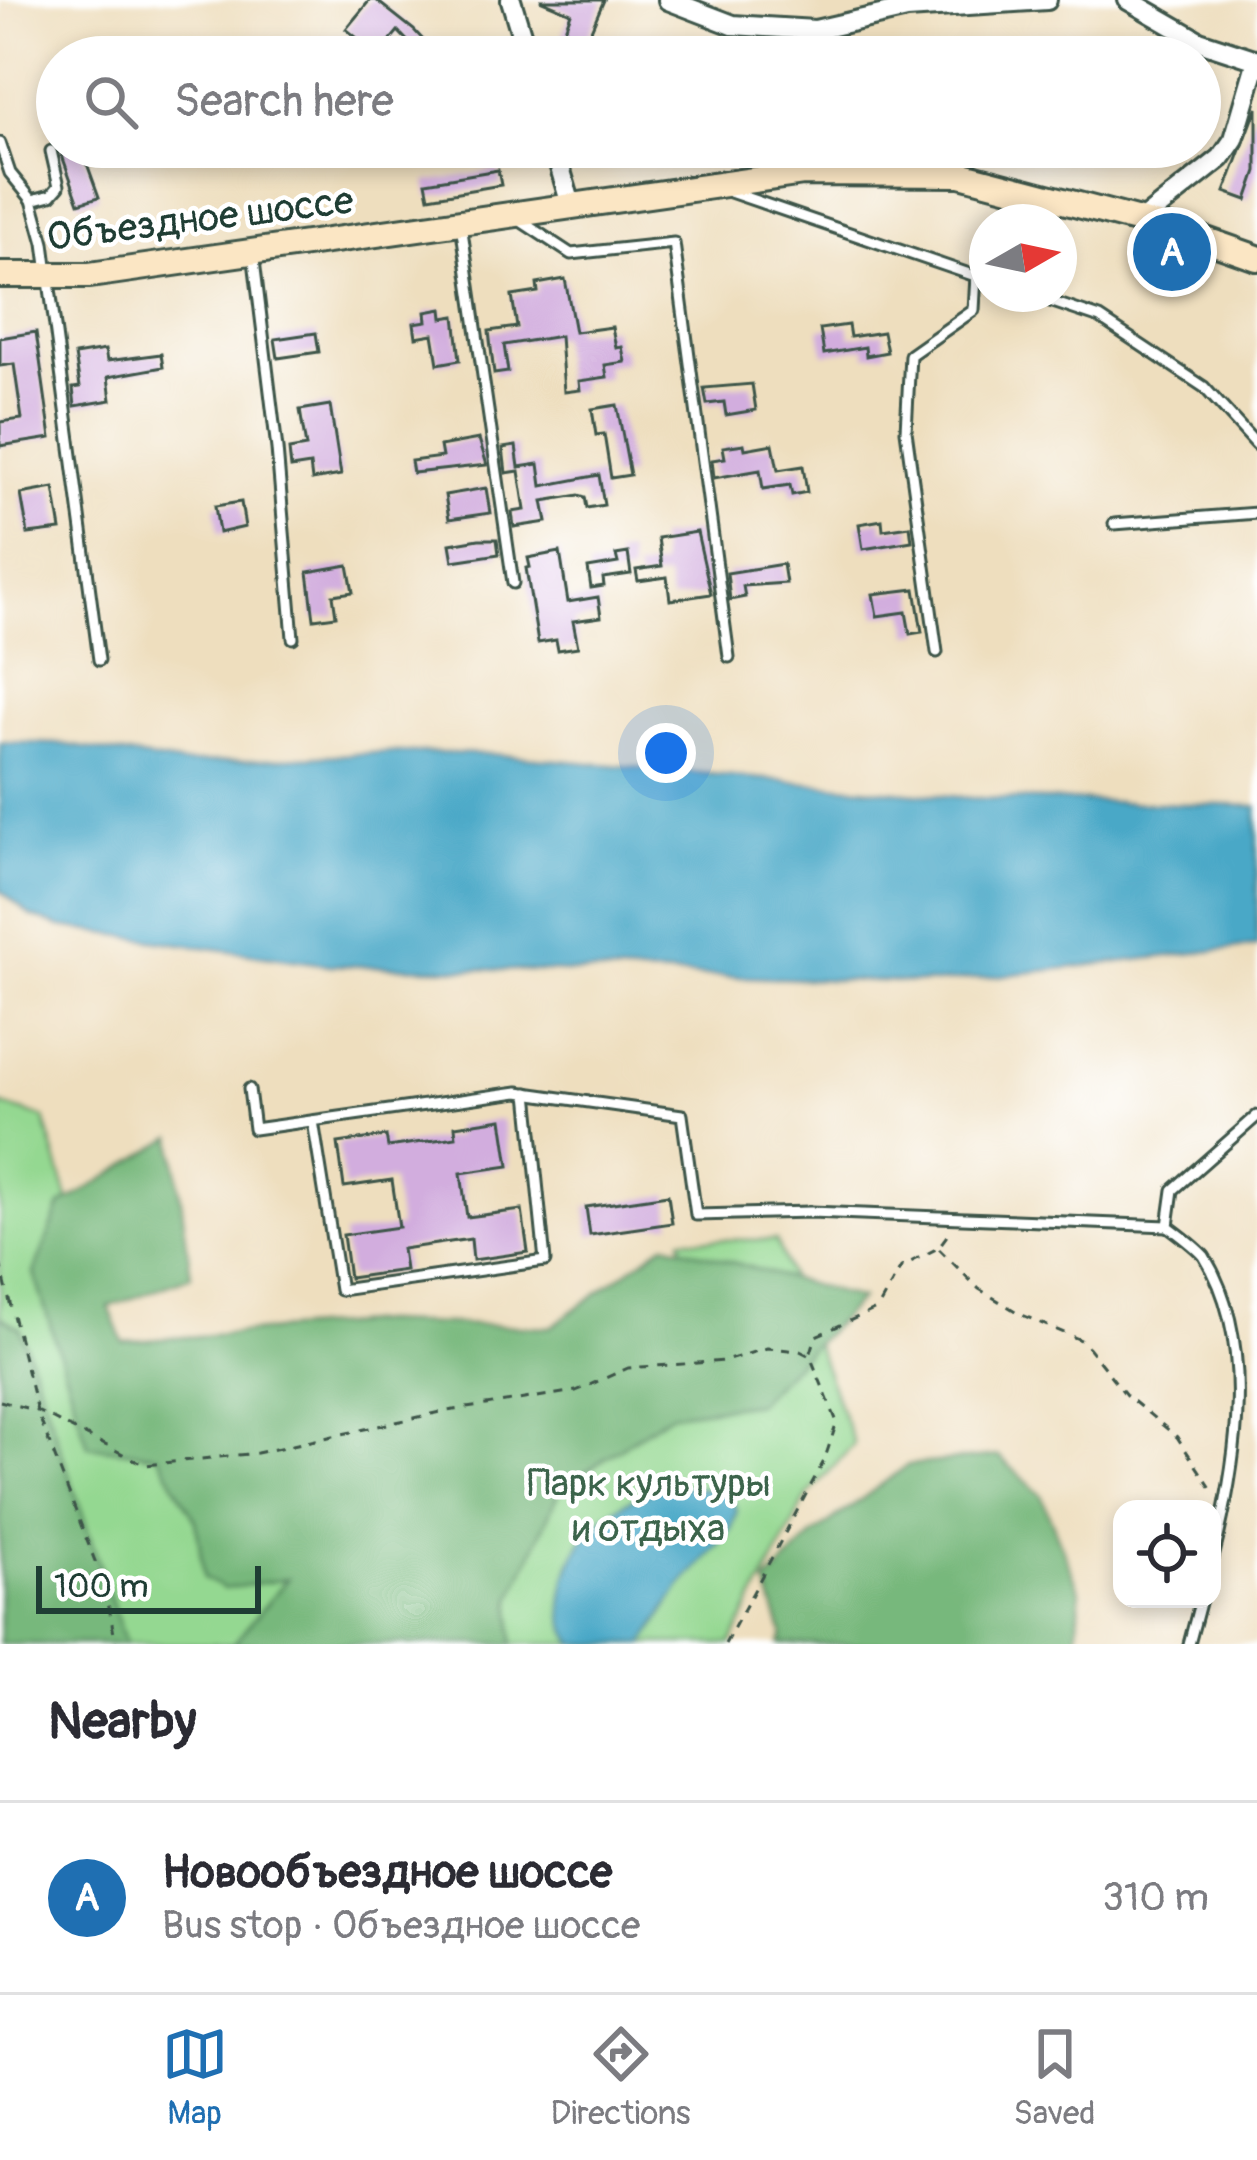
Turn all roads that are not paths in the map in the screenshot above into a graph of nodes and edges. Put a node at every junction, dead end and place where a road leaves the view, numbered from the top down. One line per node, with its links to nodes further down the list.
1 (511, 0): 5 (street)
2 (668, 0): 3 (street)
3 (1047, 0)
4 (1128, 0): 6 (street)
5 (521, 36)
6 (1190, 36)
7 (1221, 48): 8 (street)
8 (1257, 60): 10 (street)
9 (0, 143): 15 (lane)
10 (1221, 158)
11 (54, 168): 15 (lane)
12 (560, 168): 16 (street)
13 (1208, 168): 18 (street)
14 (711, 186): 16 (main road, Объездное шоссе); 18 (main road, Объездное шоссе); 22 (lane)
15 (32, 200): 24 (lane)
16 (571, 205): 17 (main road, Объездное шоссе)
17 (511, 215): 19 (main road, Объездное шоссе); 33 (lane)
18 (1140, 222): 21 (main road, Объездное шоссе)
19 (461, 224): 20 (main road, Объездное шоссе); 30 (lane)
20 (253, 252): 24 (main road, Объездное шоссе); 31 (lane)
21 (1257, 258)
22 (969, 273)
23 (0, 275): 24 (main road, Объездное шоссе)
24 (46, 275): 34 (lane)
25 (1077, 310): 27 (lane)
26 (971, 312): 32 (lane)
27 (1257, 445)
28 (1257, 513): 29 (lane)
29 (1114, 524)
30 (513, 583)
31 (292, 638)
32 (937, 652)
33 (729, 657)
34 (99, 660)
35 (249, 1089): 38 (lane)
36 (528, 1093): 38 (lane); 38 (lane); 39 (lane)
37 (1257, 1116): 39 (lane)
38 (313, 1121)
39 (1168, 1226): 40 (lane)
40 (1221, 1527)
41 (1199, 1608): 42 (lane)
42 (1189, 1644)

